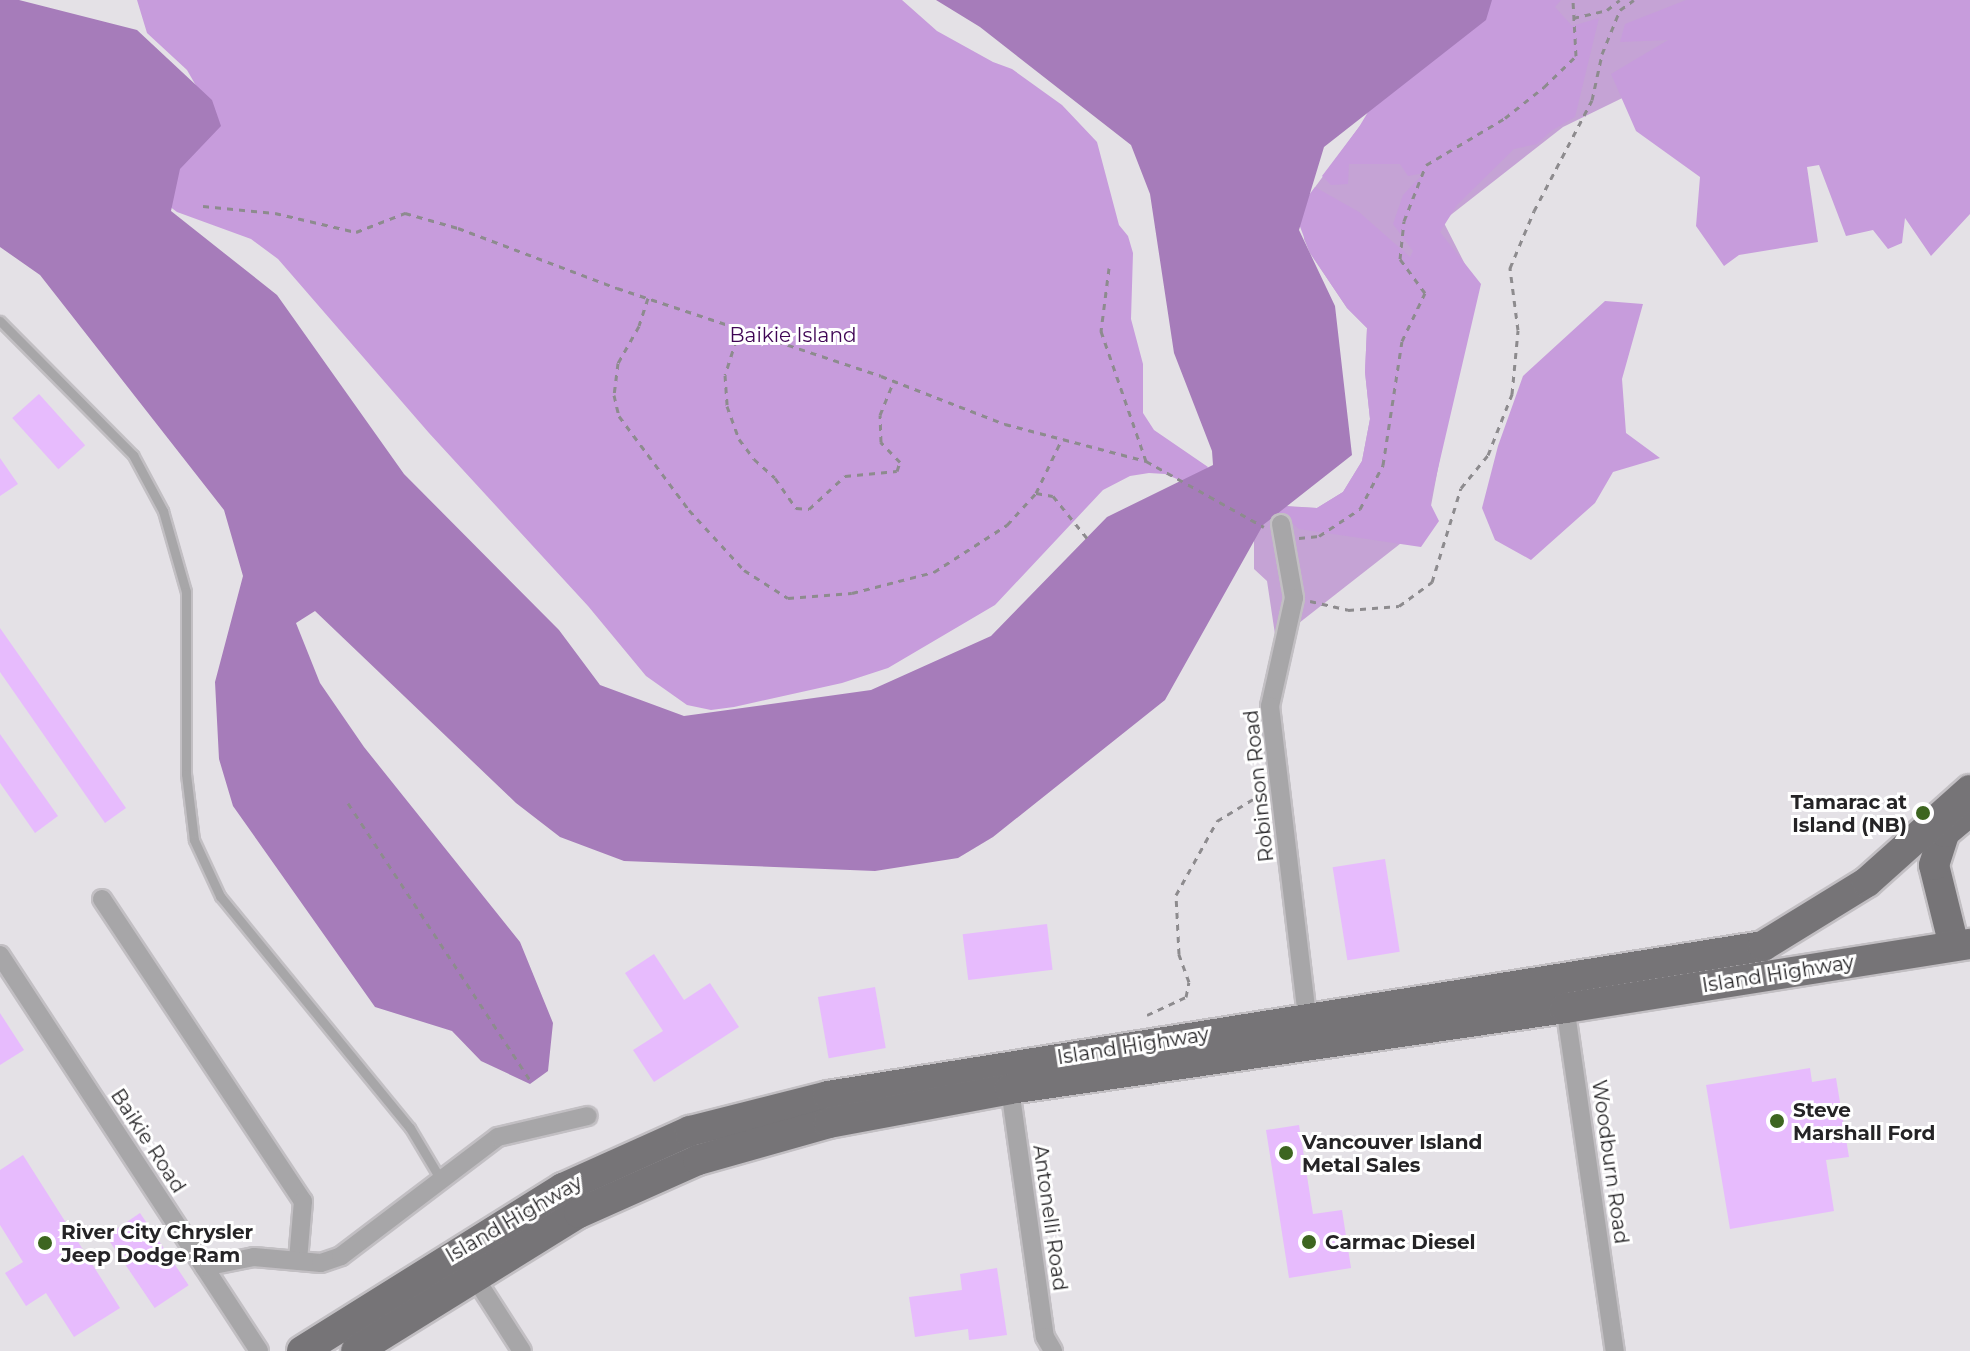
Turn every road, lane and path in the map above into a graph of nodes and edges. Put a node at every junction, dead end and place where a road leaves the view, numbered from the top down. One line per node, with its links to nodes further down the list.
1 (1573, 0): 4 (path)
2 (1620, 0): 4 (path)
3 (1634, 0): 16 (path)
4 (1573, 18): 14 (path)
5 (203, 206): 7 (path)
6 (1109, 268): 12 (path)
7 (649, 298): 9 (path); 13 (path)
8 (0, 321): 30 (lane)
9 (740, 326): 10 (path); 10 (path)
10 (894, 381): 11 (path)
11 (1062, 439): 12 (path); 13 (path)
12 (1146, 461): 14 (path)
13 (1036, 493): 15 (path)
14 (1282, 532): 16 (street, Robinson Road)
15 (1087, 538)
16 (1294, 598): 17 (street, Robinson Road)
17 (1279, 783): 25 (path); 26 (street, Robinson Road)
18 (1970, 790): 24 (main road, Island Highway)
19 (348, 803): 27 (path)
20 (1970, 811): 22 (main road)
21 (102, 899): 31 (street)
22 (1962, 945): 24 (main road, Island Highway)
23 (0, 955): 33 (street, Baikie Road)
24 (1563, 994): 26 (main road, Island Highway); 39 (street, Woodburn Road)
25 (1147, 1015)
26 (1309, 1031): 28 (main road, Island Highway); 32 (main road, Island Highway)
27 (532, 1083)
28 (1010, 1089): 32 (main road, Island Highway); 38 (street, Antonelli Road)
29 (588, 1116): 30 (street)
30 (441, 1180): 31 (street)
31 (298, 1261): 33 (street)
32 (465, 1263): 35 (main road, Island Highway); 36 (main road, Island Highway); 37 (street)
33 (204, 1267): 34 (street, Baikie Road)
34 (259, 1351)
35 (302, 1351)
36 (356, 1351)
37 (522, 1351)
38 (1053, 1351)
39 (1615, 1351)

